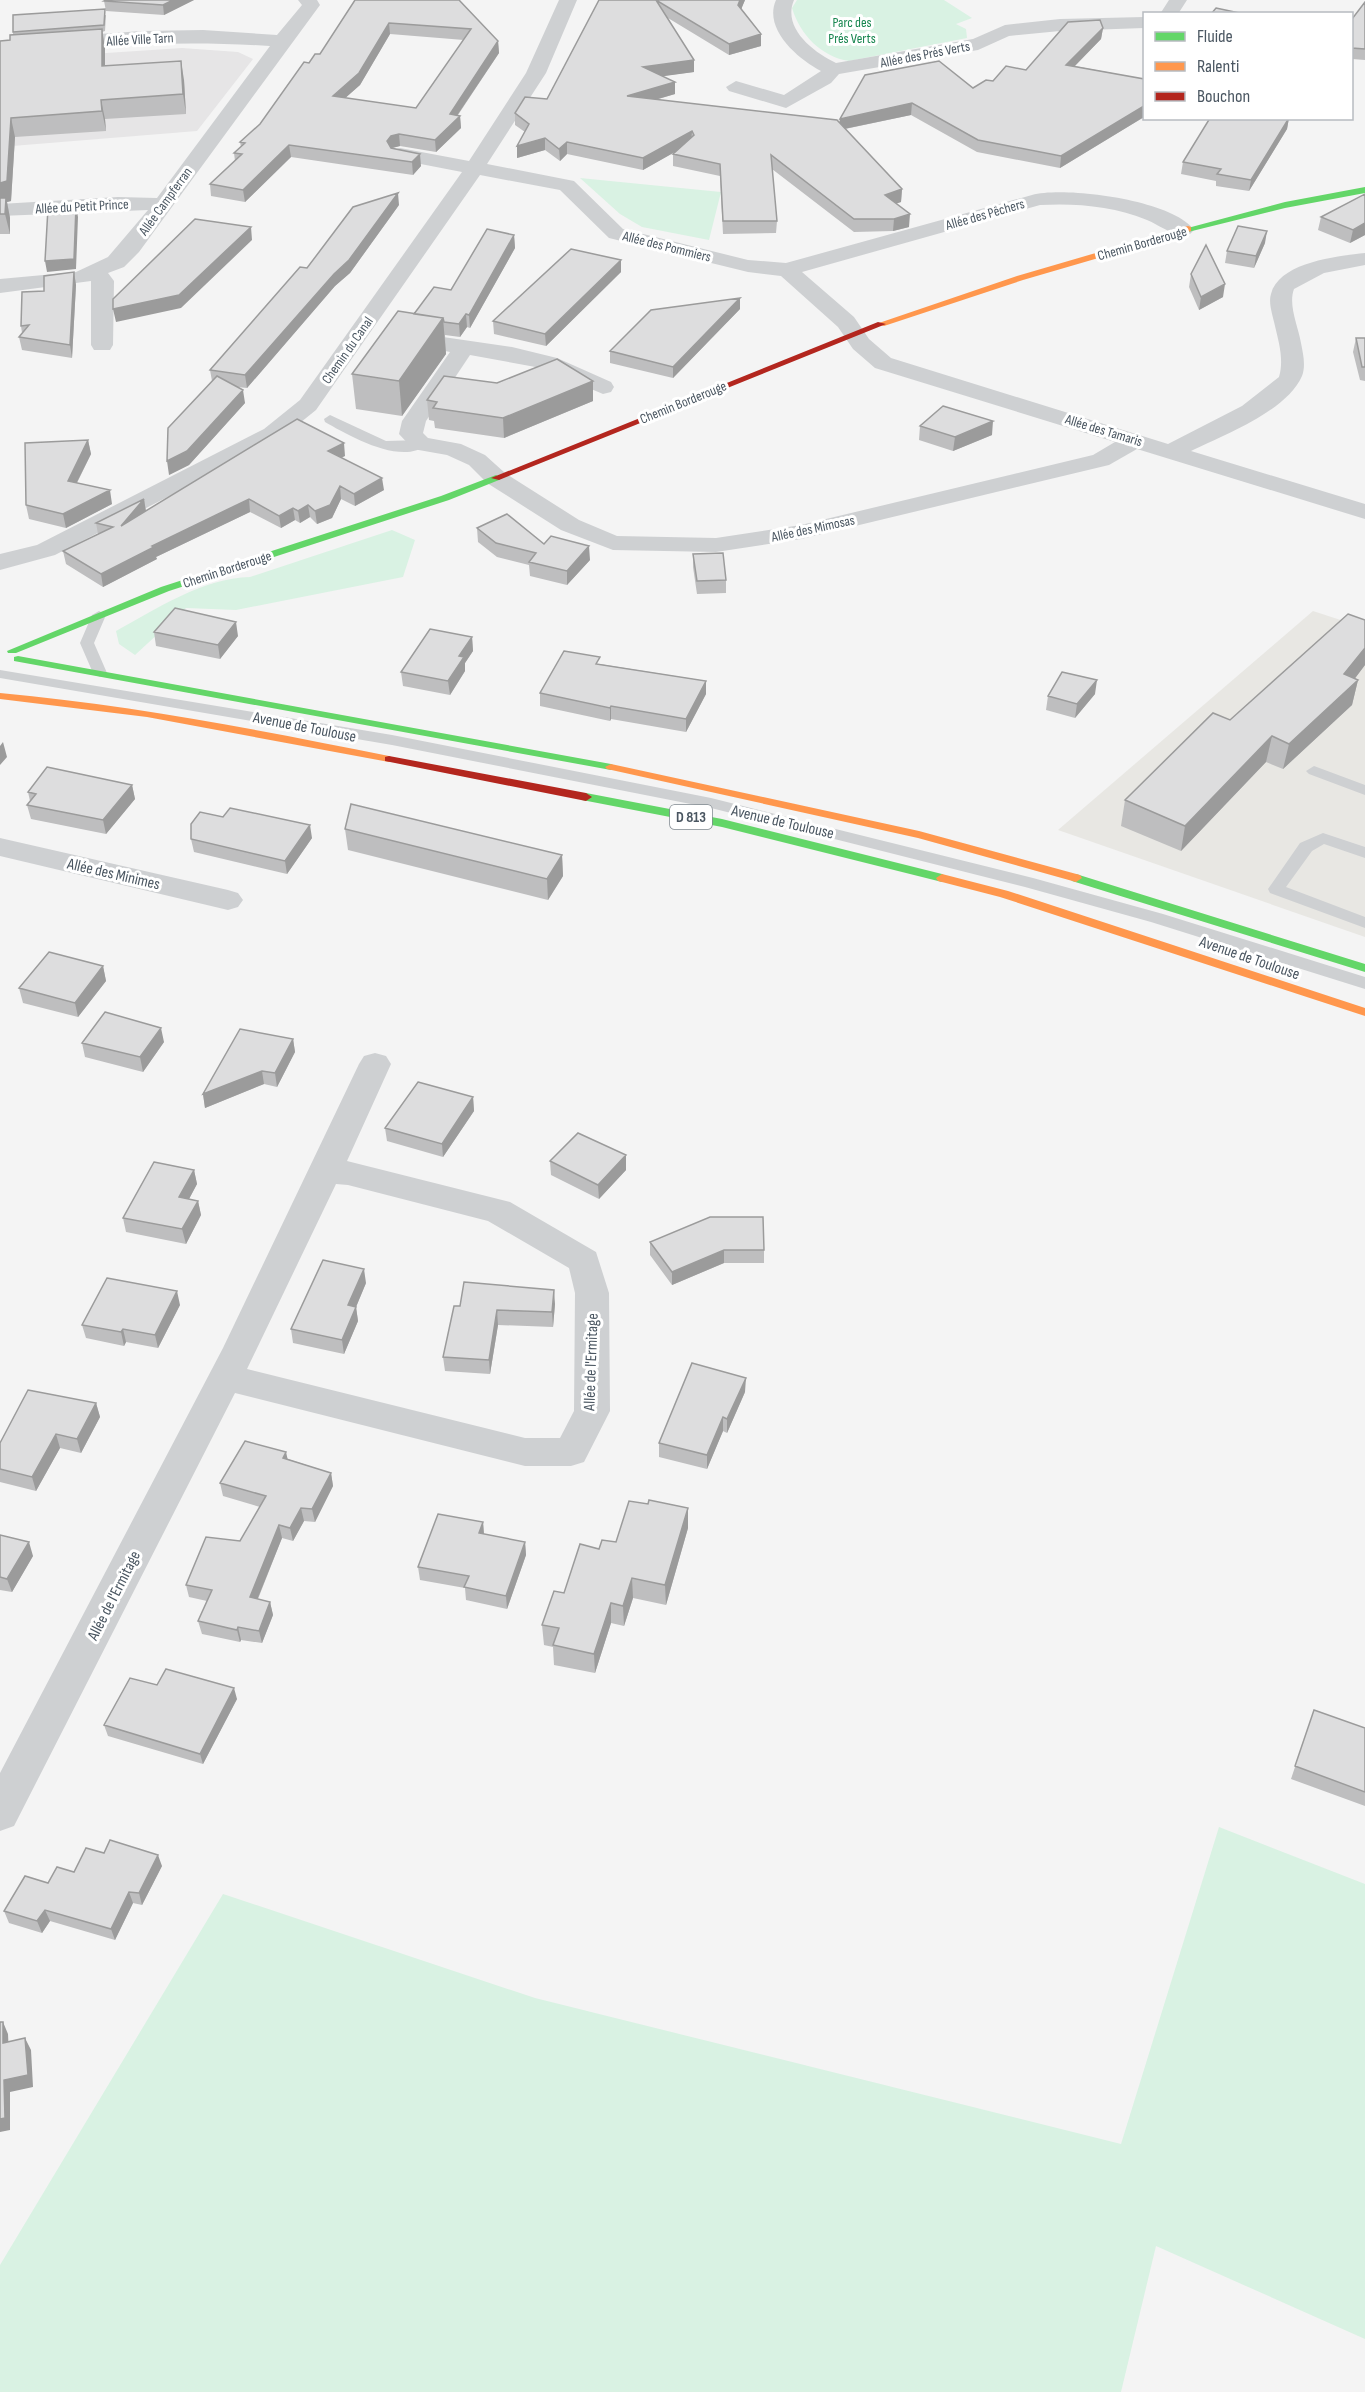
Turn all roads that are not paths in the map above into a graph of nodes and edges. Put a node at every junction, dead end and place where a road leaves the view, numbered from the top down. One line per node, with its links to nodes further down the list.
1 (307, 0): 5 (street)
2 (568, 0): 10 (street, Chemin du Canal)
3 (785, 0): 7 (street)
4 (1143, 23): 7 (street, Allée des Prés Verts)
5 (281, 40): 6 (street, Allée Ville Tarn); 12 (street, Allée Campferran)
6 (0, 47)
7 (833, 69): 8 (street)
8 (736, 87)
9 (400, 154): 10 (street, Allée des Pommiers)
10 (475, 167): 16 (street, Allée des Pommiers); 30 (street, Chemin du Canal)
11 (1365, 190): 14 (main road, Chemin Borderouge)
12 (163, 204): 13 (street, Allée du Petit Prince); 17 (street, Allée Campferran)
13 (0, 210)
14 (1183, 230): 16 (street, Allée des Pêchers); 19 (main road, Chemin Borderouge)
15 (1365, 259): 27 (street)
16 (787, 270): 19 (street)
17 (95, 272): 18 (street, Allée Campferran); 21 (street)
18 (0, 286)
19 (855, 333): 25 (street, Allée des Tamaris); 28 (main road, Chemin Borderouge)
20 (423, 341): 22 (street)
21 (102, 345)
22 (464, 347): 23 (street); 26 (street)
23 (603, 387)
24 (330, 419): 26 (lane)
25 (1136, 440): 27 (street, Allée des Tamaris); 28 (street, Allée des Mimosas)
26 (421, 444): 28 (street, Allée des Mimosas)
27 (1172, 451): 29 (street, Allée des Tamaris)
28 (496, 478): 31 (main road, Chemin Borderouge)
29 (1365, 512)
30 (0, 562)
31 (99, 615): 32 (main road, Chemin Borderouge); 33 (lane)
32 (10, 652): 33 (main road, Avenue de Toulouse / D 813); 34 (main road)
33 (100, 673): 43 (main road, Avenue de Toulouse / D 813)
34 (7, 676): 35 (main road); 44 (lane)
35 (0, 688)
36 (0, 696): 45 (main road, Avenue de Toulouse / D 813)
37 (1314, 771): 38 (lane)
38 (1365, 790)
39 (0, 847): 41 (street, Allée des Minimes)
40 (1365, 853): 42 (lane)
41 (228, 900)
42 (1365, 923)
43 (1365, 968)
44 (1365, 984): 45 (main road)
45 (1297, 990): 46 (main road, Avenue de Toulouse / D 813)
46 (1365, 1012)
47 (375, 1064): 48 (street, Allée de l'Ermitage)
48 (327, 1172): 49 (street, Allée de l'Ermitage); 49 (street, Allée de l'Ermitage)
49 (225, 1377): 50 (street, Allée de l'Ermitage)
50 (0, 1813)

